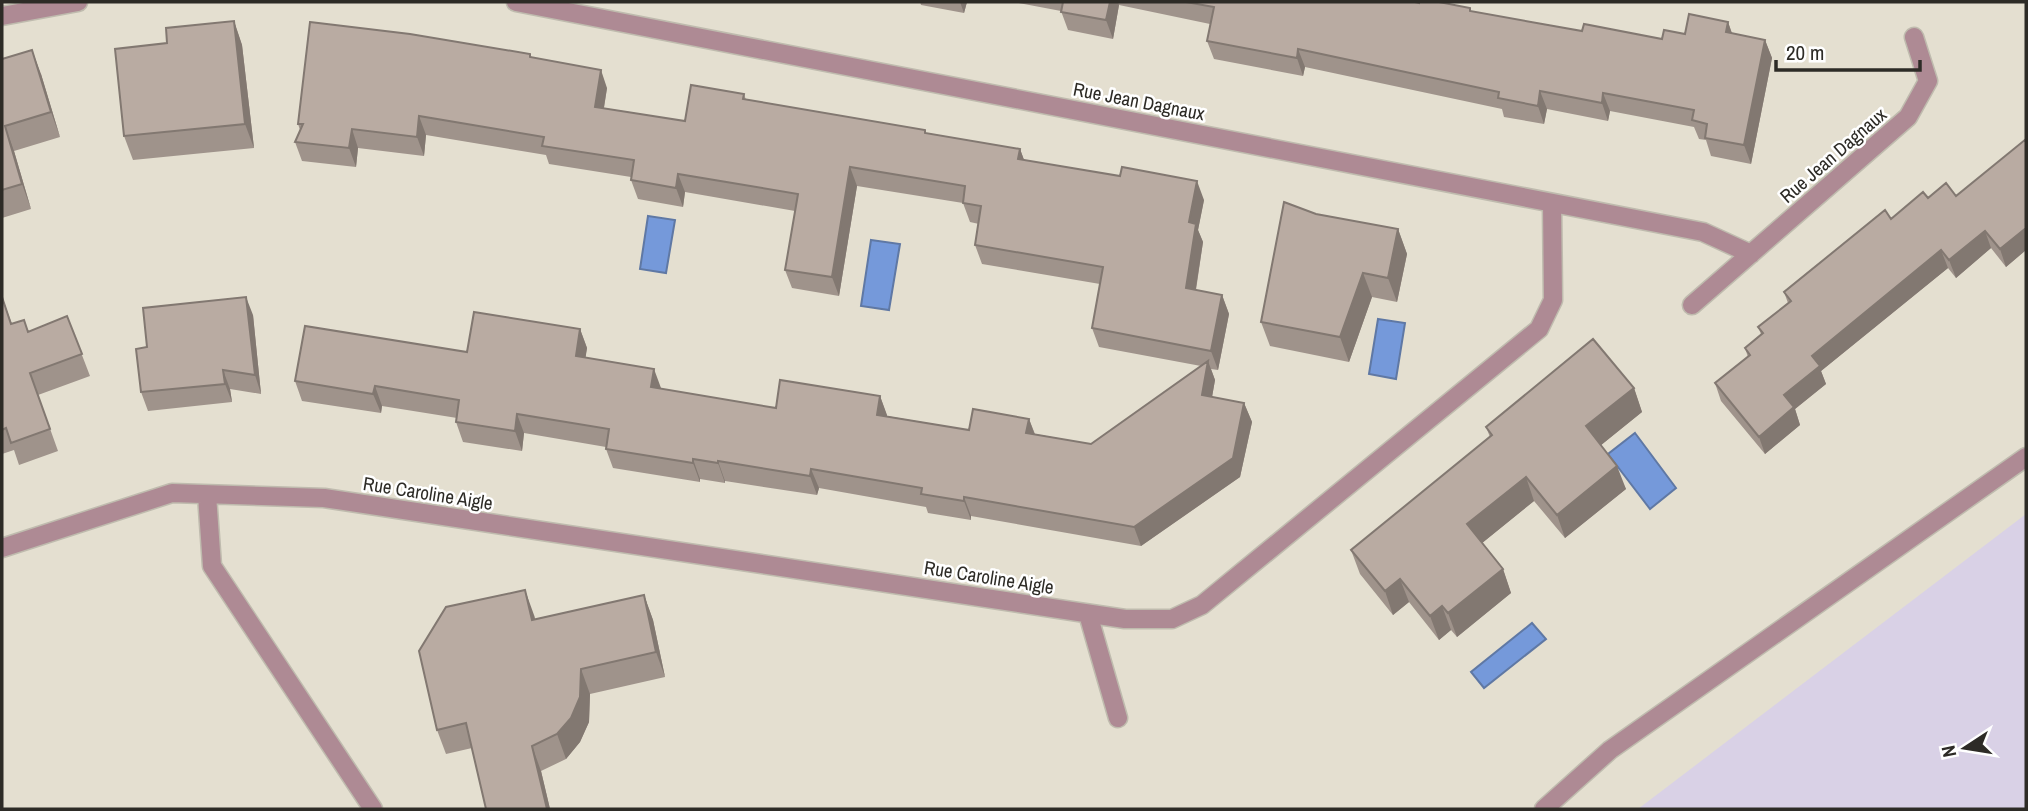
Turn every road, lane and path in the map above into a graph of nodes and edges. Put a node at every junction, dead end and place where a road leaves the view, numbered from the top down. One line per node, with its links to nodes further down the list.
1 (78, 2): 3 (street)
2 (516, 2): 5 (street, Rue Jean Dagnaux)
3 (2, 16)
4 (1914, 37): 6 (street, Rue Jean Dagnaux)
5 (1552, 204): 6 (street, Rue Jean Dagnaux); 11 (street, Rue Caroline Aigle)
6 (1751, 254): 7 (street, Rue Jean Dagnaux)
7 (1692, 305)
8 (2026, 457): 14 (street)
9 (207, 495): 10 (street, Rue Caroline Aigle); 11 (street, Rue Caroline Aigle); 13 (street)
10 (2, 548)
11 (1088, 614): 12 (street)
12 (1118, 718)
13 (373, 809)
14 (1544, 809)

